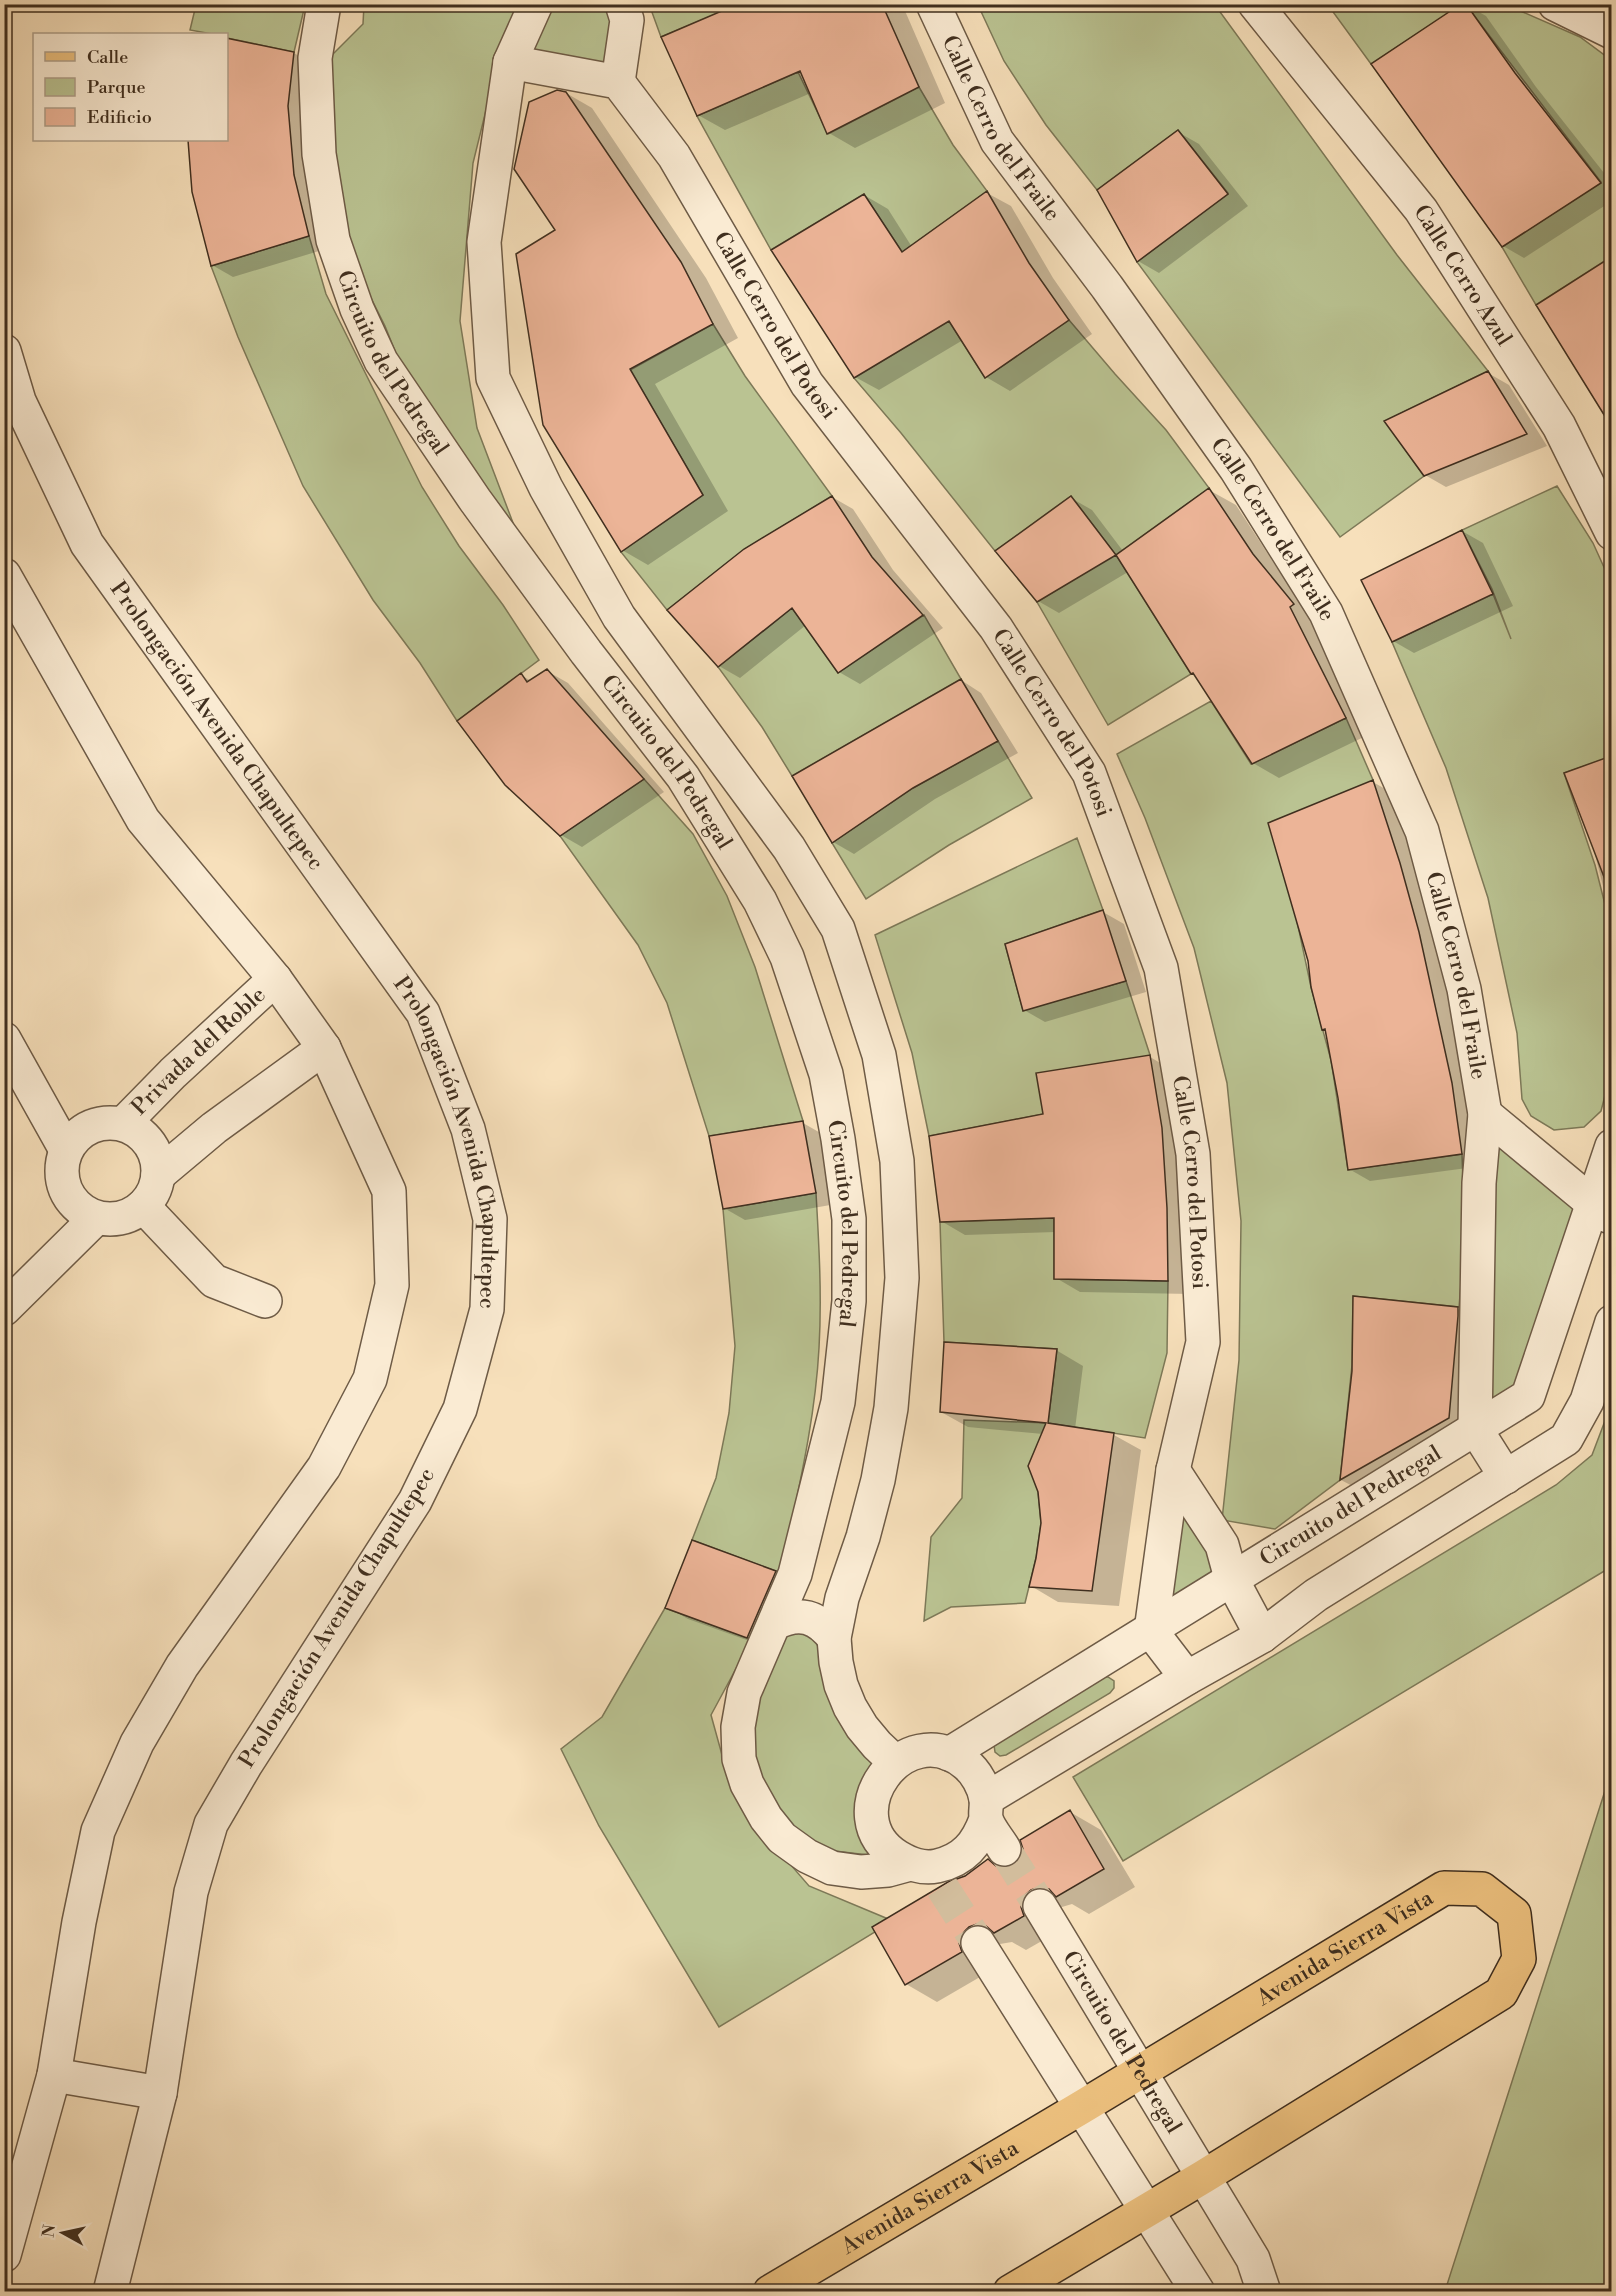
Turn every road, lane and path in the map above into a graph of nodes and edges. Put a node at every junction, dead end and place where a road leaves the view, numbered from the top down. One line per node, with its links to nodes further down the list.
1 (324, 4): 30 (street, Circuito del Pedregal)
2 (536, 4): 8 (street, Circuito del Pedregal)
3 (622, 4): 9 (street)
4 (933, 4): 16 (street, Calle Cerro del Fraile)
5 (1555, 4): 7 (street)
6 (1273, 19): 11 (street, Calle Cerro Azul)
7 (1611, 32)
8 (510, 62): 9 (street); 32 (street, Circuito del Pedregal)
9 (618, 82): 28 (street, Calle Cerro del Potosi)
10 (4, 351): 47 (street, Prolongación Avenida Chapultepec)
11 (1611, 533)
12 (4, 575): 13 (street)
13 (275, 979): 15 (street); 17 (street, Privada del Roble)
14 (4, 1039): 19 (street)
15 (324, 1048): 20 (street); 46 (street)
16 (1485, 1114): 22 (street); 27 (street, Calle Cerro del Fraile)
17 (123, 1124): 19 (street); 20 (street)
18 (1611, 1146): 22 (street, Circuito del Pedregal)
19 (66, 1150): 23 (street)
20 (158, 1176): 21 (street)
21 (143, 1206): 23 (street); 24 (street)
22 (1603, 1210): 27 (street, Circuito del Pedregal)
23 (96, 1218): 25 (street)
24 (265, 1301)
25 (4, 1309)
26 (1611, 1322): 29 (street)
27 (1475, 1428): 29 (street); 31 (street, Circuito del Pedregal)
28 (1173, 1470): 31 (street); 34 (street, Calle Cerro del Potosi)
29 (1506, 1478): 35 (street)
30 (795, 1574): 32 (street); 33 (street, Circuito del Pedregal)
31 (1231, 1578): 34 (street, Circuito del Pedregal); 35 (street)
32 (842, 1598): 36 (street, Circuito del Pedregal)
33 (775, 1623): 36 (street); 42 (street, Circuito del Pedregal)
34 (1151, 1631): 37 (street); 38 (street, Circuito del Pedregal)
35 (1262, 1636): 37 (street)
36 (834, 1638): 39 (street, Circuito del Pedregal)
37 (1187, 1678): 40 (street)
38 (949, 1754): 39 (street); 40 (street)
39 (895, 1762): 42 (street)
40 (986, 1809): 41 (street); 42 (street)
41 (1004, 1850)
42 (927, 1873)
43 (1040, 1906): 45 (street, Circuito del Pedregal)
44 (978, 1943): 48 (street)
45 (1138, 2071): 48 (main road, Avenida Sierra Vista); 49 (street, Circuito del Pedregal); 49 (main road, Avenida Sierra Vista)
46 (54, 2075): 47 (street); 51 (street)
47 (160, 2093): 52 (street, Prolongación Avenida Chapultepec)
48 (1082, 2107): 50 (street); 53 (main road, Avenida Sierra Vista)
49 (1203, 2177): 50 (main road, Avenida Sierra Vista); 56 (street, Circuito del Pedregal)
50 (1146, 2209): 54 (main road, Avenida Sierra Vista); 55 (street)
51 (4, 2255)
52 (110, 2292)
53 (770, 2292)
54 (1011, 2292)
55 (1198, 2292)
56 (1264, 2292)

